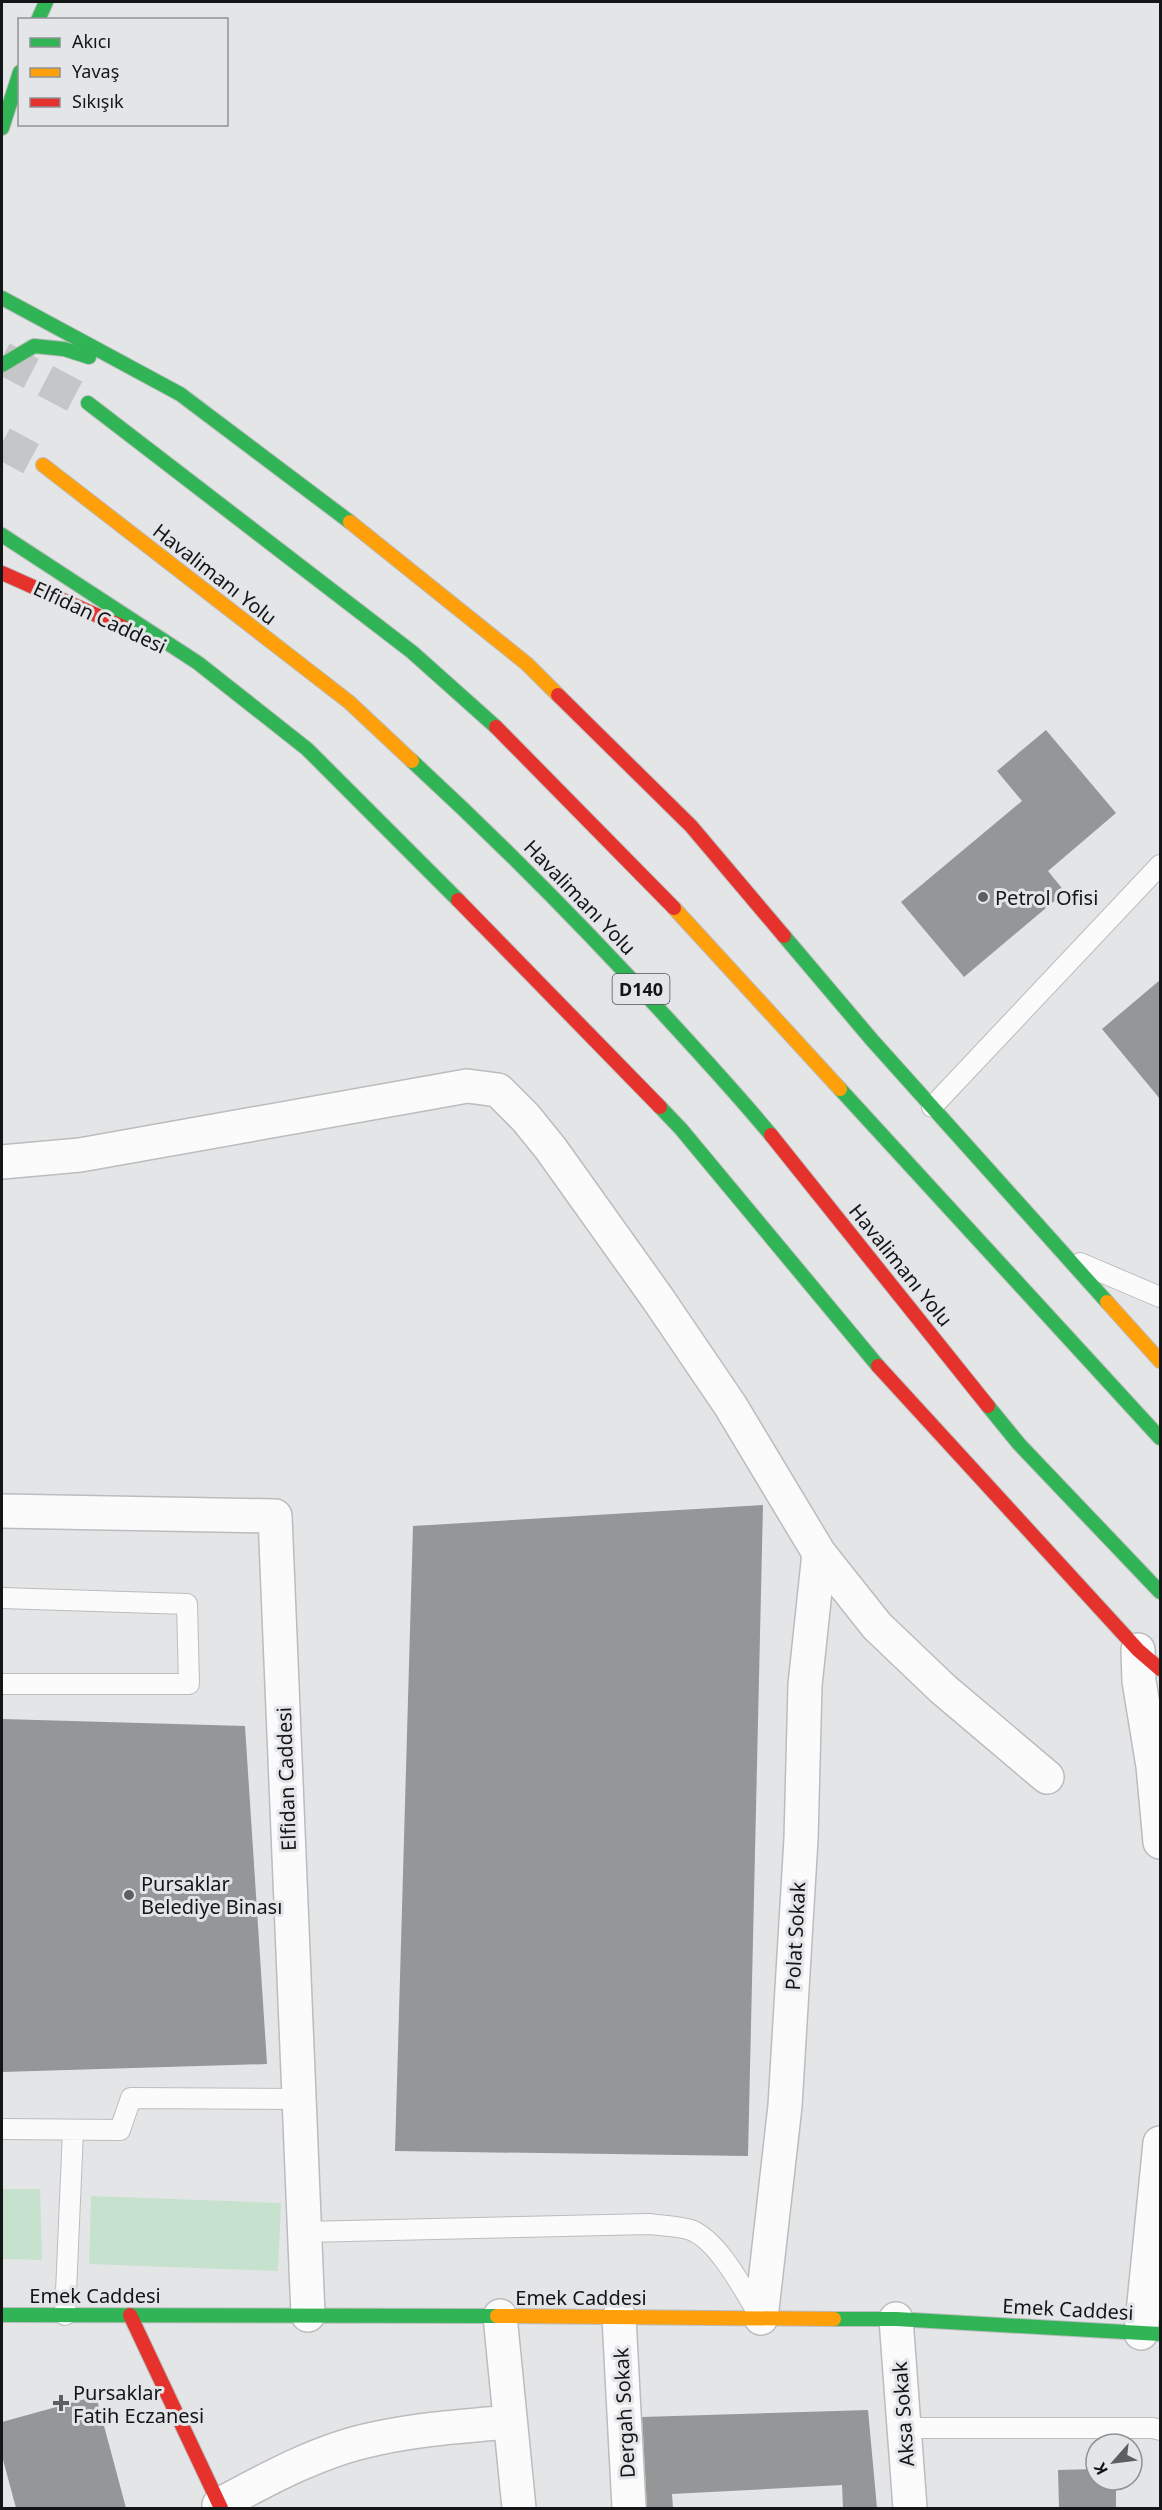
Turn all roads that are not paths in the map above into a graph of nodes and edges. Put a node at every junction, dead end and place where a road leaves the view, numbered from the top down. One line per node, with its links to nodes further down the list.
1 (46, 2): 2 (main road)
2 (39, 18)
3 (18, 78): 4 (main road)
4 (2, 128)
5 (2, 298): 7 (main road)
6 (2, 365): 7 (main road)
7 (180, 394): 16 (main road)
8 (88, 403): 21 (main road)
9 (43, 465): 24 (main road, Havalimanı Yolu / D140)
10 (17, 529): 13 (main road)
11 (2, 535): 13 (main road)
12 (2, 573): 14 (main road, Elfidan Caddesi)
13 (65, 576): 14 (main road)
14 (198, 663): 26 (main road)
15 (1161, 865): 16 (lane)
16 (932, 1107): 18 (main road)
17 (2, 1162): 23 (street)
18 (1070, 1259): 19 (lane); 20 (main road)
19 (1161, 1297)
20 (1161, 1361)
21 (1161, 1438)
22 (2, 1511): 30 (street, Elfidan Caddesi)
23 (819, 1553): 28 (street); 41 (street, Polat Sokak)
24 (1161, 1592)
25 (2, 1598): 27 (lane)
26 (1149, 1659): 29 (street)
27 (2, 1684)
28 (1047, 1777)
29 (1161, 1842)
30 (299, 2099): 32 (lane); 34 (street, Elfidan Caddesi)
31 (2, 2129): 32 (lane)
32 (73, 2131): 36 (lane)
33 (1161, 2143): 43 (street)
34 (304, 2232): 38 (street, Elfidan Caddesi); 41 (lane)
35 (2, 2315): 36 (main road, Emek Caddesi)
36 (65, 2315): 37 (main road, Emek Caddesi)
37 (130, 2315): 38 (main road, Emek Caddesi); 47 (main road)
38 (308, 2315): 39 (main road, Emek Caddesi)
39 (500, 2316): 40 (main road, Emek Caddesi); 44 (street)
40 (619, 2317): 41 (main road, Emek Caddesi); 49 (street, Dergah Sokak)
41 (761, 2318): 42 (main road, Emek Caddesi)
42 (896, 2319): 43 (main road, Emek Caddesi); 45 (street, Aksa Sokak)
43 (1151, 2333)
44 (510, 2422): 47 (street); 48 (street)
45 (904, 2428): 46 (lane); 50 (street, Aksa Sokak)
46 (1161, 2430)
47 (220, 2507)
48 (519, 2508)
49 (629, 2508)
50 (910, 2508)

